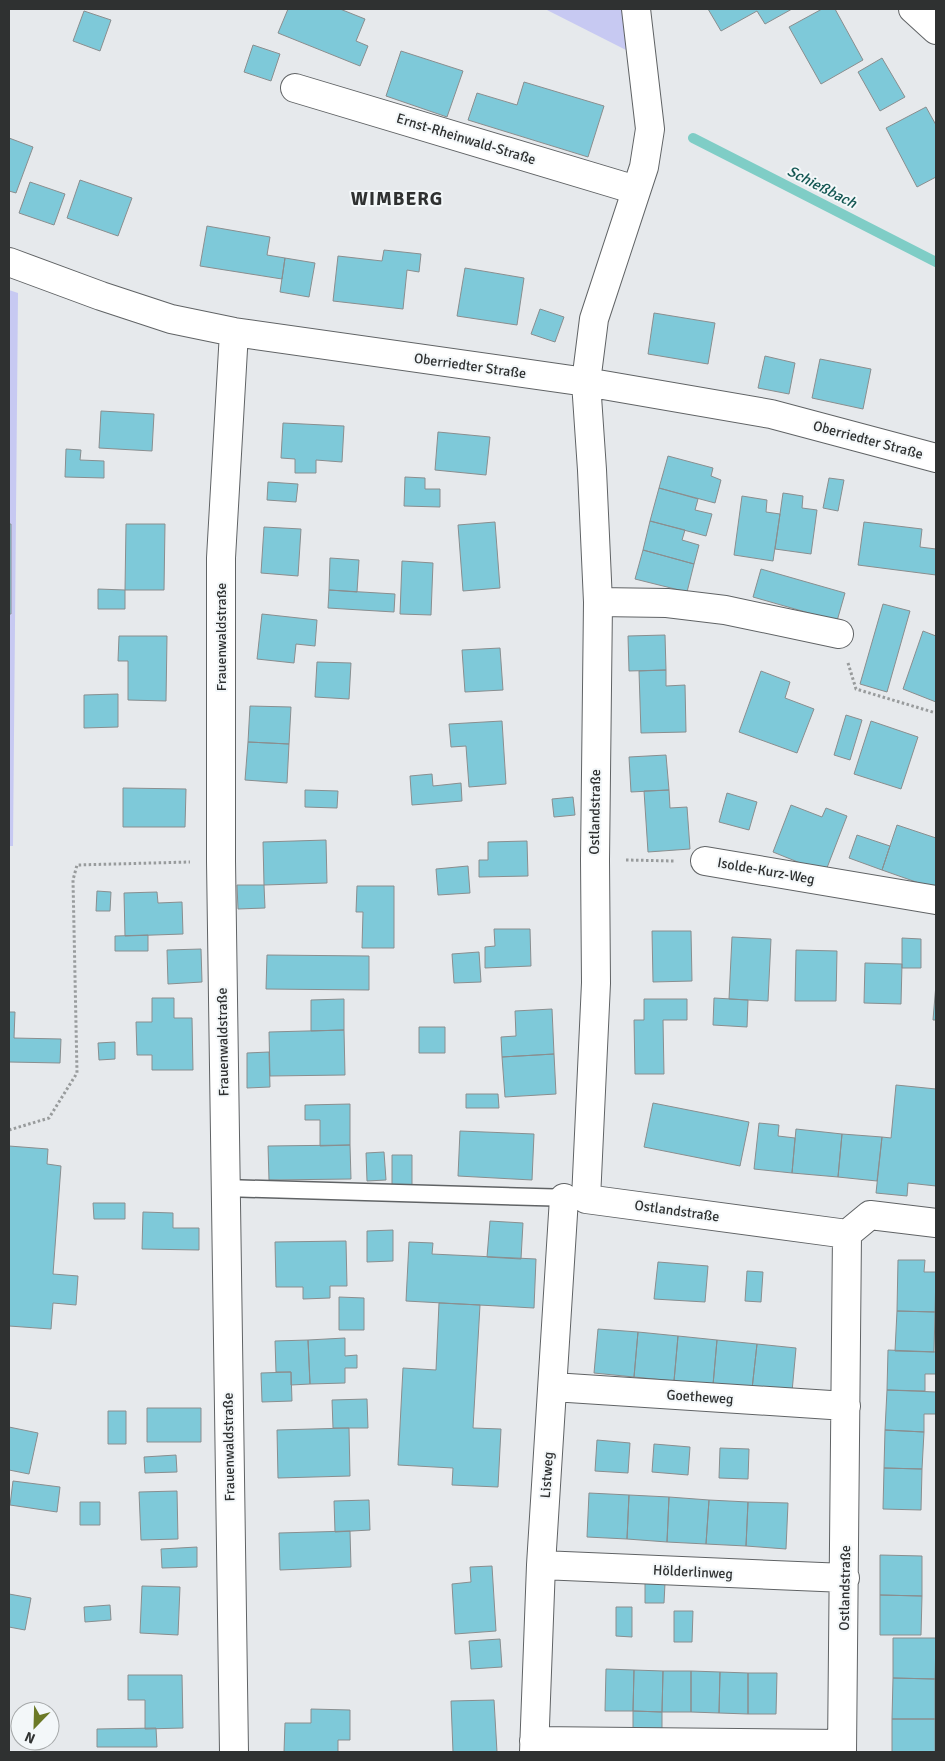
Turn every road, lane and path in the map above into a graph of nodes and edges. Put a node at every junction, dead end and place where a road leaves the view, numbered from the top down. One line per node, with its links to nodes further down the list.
1 (636, 9): 5 (street)
2 (913, 9): 3 (street)
3 (936, 30)
4 (295, 88): 5 (street, Ernst-Rheinwald-Straße)
5 (636, 190): 8 (street)
6 (9, 262): 7 (street, Oberriedter Straße)
7 (234, 332): 8 (street, Oberriedter Straße); 14 (street, Frauenwaldstraße)
8 (586, 382): 9 (street, Oberriedter Straße); 10 (street, Ostlandstraße)
9 (936, 458)
10 (598, 602): 11 (street); 13 (street, Ostlandstraße)
11 (839, 634): 12 (path)
12 (936, 713)
13 (595, 860): 15 (path, Isolde-Kurz-Weg); 19 (street, Ostlandstraße)
14 (221, 861): 17 (path); 18 (street, Frauenwaldstraße)
15 (705, 861): 16 (street, Isolde-Kurz-Weg)
16 (936, 900)
17 (9, 1130)
18 (225, 1188): 19 (lane); 28 (street, Frauenwaldstraße)
19 (575, 1198): 21 (street, Ostlandstraße); 22 (street, Listweg)
20 (936, 1222): 21 (street)
21 (847, 1234): 23 (street, Ostlandstraße)
22 (553, 1388): 23 (street, Goetheweg); 24 (street, Listweg)
23 (846, 1406): 25 (street, Ostlandstraße)
24 (541, 1565): 25 (street, Hölderlinweg); 26 (street, Listweg)
25 (845, 1578): 27 (street, Ostlandstraße)
26 (534, 1746): 27 (street)
27 (842, 1748)
28 (234, 1752)

